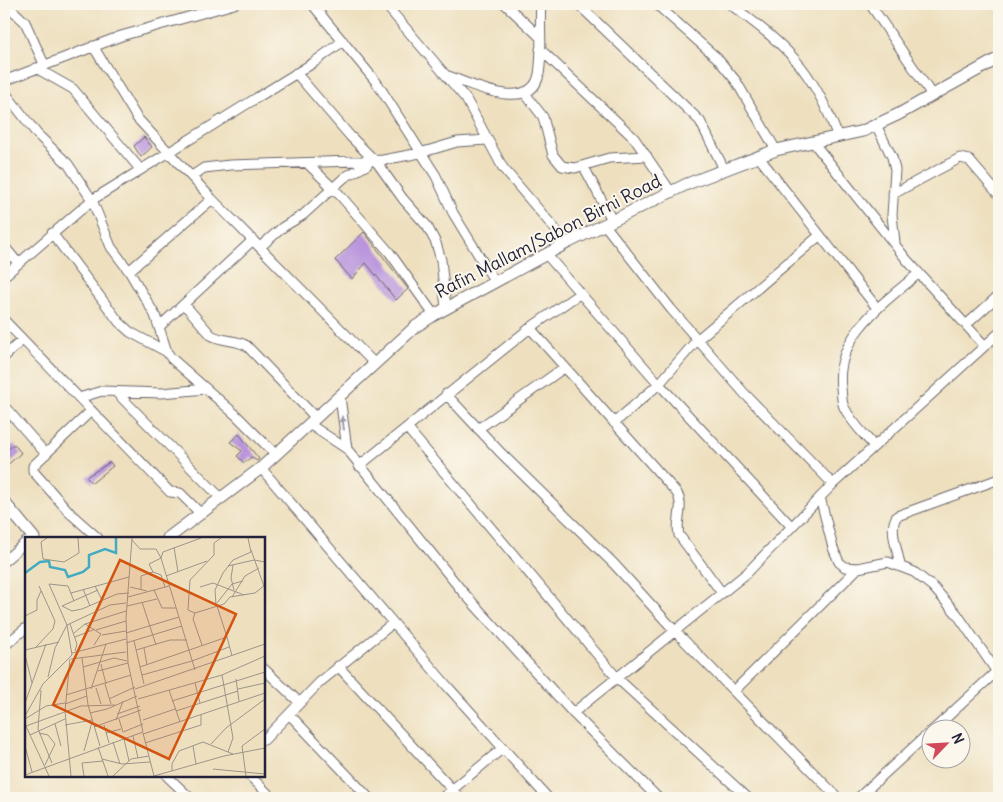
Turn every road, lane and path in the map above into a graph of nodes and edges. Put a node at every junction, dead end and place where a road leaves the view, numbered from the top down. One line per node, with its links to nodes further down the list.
1 (6, 4): 16 (street)
2 (234, 4): 13 (street)
3 (312, 4): 12 (street)
4 (385, 4): 18 (street)
5 (506, 4): 11 (street)
6 (541, 4): 11 (street)
7 (578, 4): 36 (street)
8 (656, 4): 27 (street)
9 (730, 4): 24 (street)
10 (870, 4): 22 (street)
11 (540, 37): 14 (street)
12 (343, 41): 17 (street); 29 (street)
13 (93, 46): 16 (street); 28 (street)
14 (540, 49): 21 (street); 30 (street)
15 (999, 58): 22 (street, Rafin Mallam/Sabon Birni Road)
16 (40, 66): 19 (street); 35 (street)
17 (296, 73): 28 (street); 32 (street)
18 (447, 76): 21 (street); 25 (street)
19 (4, 81)
20 (4, 91): 43 (street)
21 (524, 92): 34 (street)
22 (932, 95): 23 (street, Rafin Mallam/Sabon Birni Road)
23 (876, 125): 24 (street, Rafin Mallam/Sabon Birni Road); 40 (street)
24 (838, 137): 26 (street, Rafin Mallam/Sabon Birni Road)
25 (487, 140): 29 (street); 48 (street)
26 (813, 142): 27 (street, Rafin Mallam/Sabon Birni Road); 49 (street)
27 (776, 150): 31 (street, Rafin Mallam/Sabon Birni Road)
28 (169, 151): 35 (street); 37 (street)
29 (420, 153): 32 (street); 58 (street)
30 (647, 156): 34 (street); 39 (street)
31 (758, 156): 36 (street, Rafin Mallam/Sabon Birni Road); 46 (street)
32 (372, 159): 33 (street); 38 (street); 62 (street)
33 (307, 163): 37 (street); 38 (street)
34 (584, 167): 44 (street)
35 (140, 169): 43 (street)
36 (724, 169): 39 (street, Rafin Mallam/Sabon Birni Road)
37 (192, 176): 42 (street)
38 (333, 188): 51 (street); 64 (street)
39 (671, 192): 44 (street, Rafin Mallam/Sabon Birni Road)
40 (893, 194): 41 (street); 49 (street)
41 (999, 195)
42 (212, 199): 47 (street); 55 (street)
43 (92, 200): 45 (street); 55 (street)
44 (608, 222): 48 (street, Rafin Mallam/Sabon Birni Road); 71 (street)
45 (52, 233): 53 (street); 73 (street)
46 (819, 236): 63 (street); 71 (street)
47 (253, 240): 51 (street); 61 (street)
48 (567, 243): 52 (street, Rafin Mallam/Sabon Birni Road)
49 (895, 243): 56 (street)
50 (4, 246): 53 (street)
51 (260, 247): 75 (street)
52 (546, 254): 58 (street, Rafin Mallam/Sabon Birni Road); 59 (street)
53 (18, 262): 54 (street); 57 (street)
54 (4, 264)
55 (129, 270): 67 (street)
56 (919, 273): 63 (street); 66 (street)
57 (4, 276)
58 (495, 282): 62 (street, Rafin Mallam/Sabon Birni Road)
59 (580, 294): 68 (street); 77 (street)
60 (999, 295): 66 (street)
61 (184, 304): 67 (street); 85 (street)
62 (446, 308): 64 (street, Rafin Mallam/Sabon Birni Road)
63 (877, 308): 89 (street)
64 (434, 315): 75 (street, Rafin Mallam/Sabon Birni Road)
65 (4, 320): 70 (street)
66 (966, 325): 72 (street)
67 (159, 327): 73 (street)
68 (530, 328): 76 (street); 80 (street)
69 (999, 333): 72 (street)
70 (22, 340): 74 (street); 82 (street)
71 (697, 340): 77 (street); 96 (street)
72 (984, 345): 89 (street)
73 (166, 352): 78 (street)
74 (4, 356)
75 (375, 364): 81 (street, Rafin Mallam/Sabon Birni Road)
76 (565, 367): 86 (street); 88 (street)
77 (659, 384): 86 (street); 101 (street)
78 (206, 389): 79 (street); 92 (street)
79 (116, 392): 82 (street); 98 (street)
80 (446, 394): 87 (street); 88 (street)
81 (340, 397): 85 (street, Rafin Mallam/Sabon Birni Road); 90 (street, one-way to 81)
82 (79, 398): 84 (street)
83 (4, 406): 91 (street)
84 (92, 411): 91 (street); 100 (street)
85 (312, 421): 90 (street); 92 (street, Rafin Mallam/Sabon Birni Road)
86 (614, 423): 109 (street)
87 (407, 428): 93 (street); 117 (street)
88 (478, 428): 112 (street)
89 (874, 446): 96 (street)
90 (347, 448): 93 (street)
91 (46, 454): 103 (street)
92 (276, 455): 94 (street, Rafin Mallam/Sabon Birni Road)
93 (359, 466): 120 (street)
94 (261, 468): 98 (street, Rafin Mallam/Sabon Birni Road); 110 (street)
95 (999, 480): 107 (street)
96 (833, 484): 97 (street)
97 (820, 497): 101 (street); 108 (street)
98 (221, 498): 100 (street, Rafin Mallam/Sabon Birni Road)
99 (4, 502): 102 (street)
100 (201, 514): 104 (street, Rafin Mallam/Sabon Birni Road)
101 (792, 527): 109 (street)
102 (30, 537)
103 (97, 537)
104 (169, 537)
105 (25, 544): 106 (street)
106 (4, 561)
107 (900, 565): 108 (street); 115 (street)
108 (858, 568): 118 (street)
109 (722, 593): 112 (street)
110 (393, 623): 114 (street); 125 (street)
111 (25, 629): 113 (street)
112 (675, 631): 117 (street); 118 (street)
113 (4, 646)
114 (338, 666): 119 (street); 128 (street)
115 (996, 668): 122 (street)
116 (265, 670): 119 (street)
117 (617, 678): 120 (street); 136 (street)
118 (734, 691): 137 (street)
119 (300, 703): 121 (street)
120 (573, 713): 135 (street)
121 (289, 714): 123 (street); 131 (street)
122 (943, 720)
123 (265, 739)
124 (920, 742): 138 (street)
125 (503, 748): 128 (street); 134 (street)
126 (169, 777): 129 (street)
127 (251, 777): 130 (street)
128 (452, 790): 132 (street); 133 (street)
129 (190, 798)
130 (272, 798)
131 (369, 798)
132 (442, 798)
133 (460, 798)
134 (548, 798)
135 (658, 798)
136 (748, 798)
137 (838, 798)
138 (858, 798)

